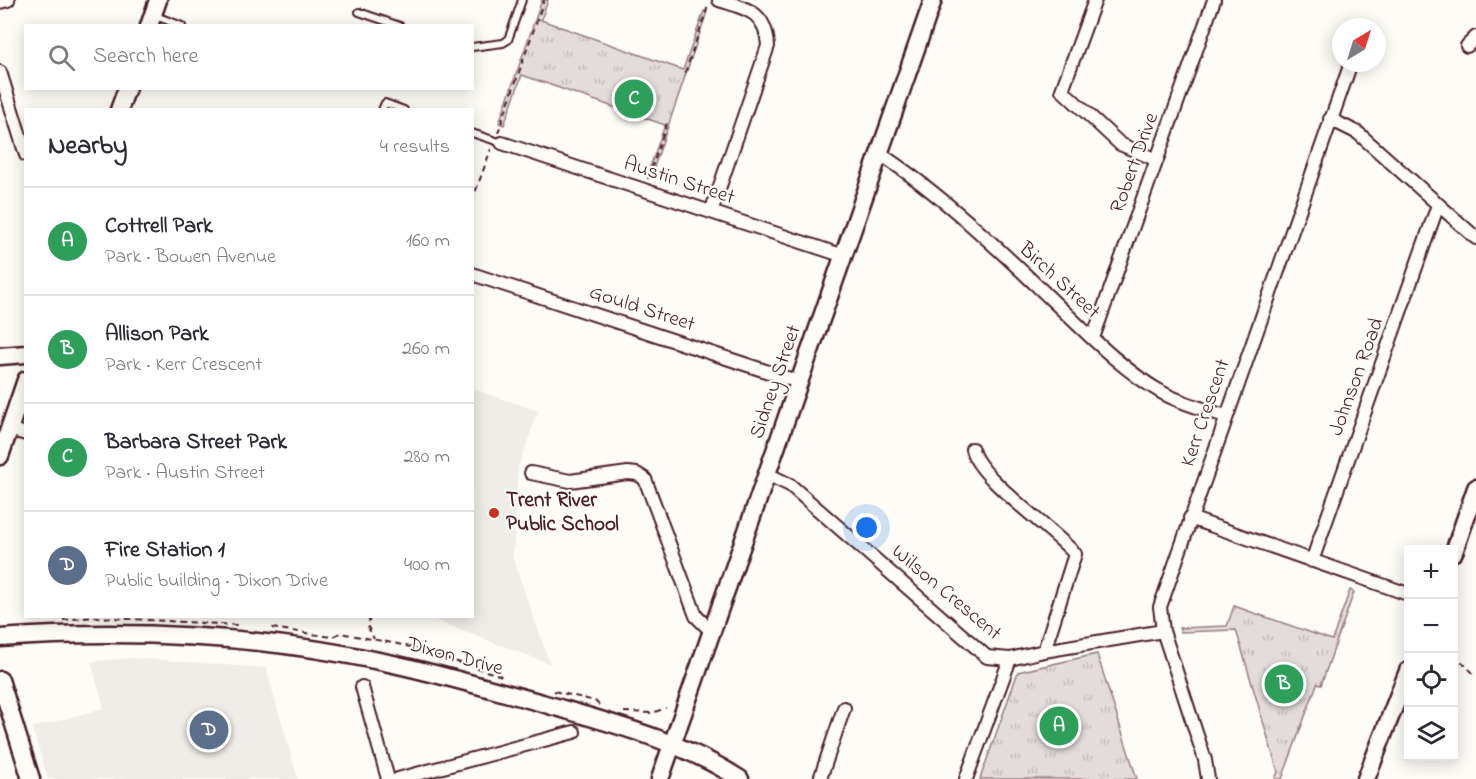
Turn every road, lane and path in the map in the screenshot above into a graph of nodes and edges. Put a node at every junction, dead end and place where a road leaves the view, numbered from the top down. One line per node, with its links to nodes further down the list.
1 (8, 0): 9 (street)
2 (522, 0): 14 (lane)
3 (544, 0): 25 (path)
4 (710, 0): 17 (path)
5 (719, 0): 32 (street)
6 (933, 0): 27 (main road, Sidney Street)
7 (1095, 0): 28 (street)
8 (1214, 0): 28 (street, Robert Drive)
9 (0, 2)
10 (154, 9): 12 (lane)
11 (359, 12): 13 (lane)
12 (179, 24)
13 (394, 24)
14 (474, 47)
15 (0, 72): 26 (street)
16 (1348, 72): 22 (street, Kerr Crescent)
17 (685, 73)
18 (126, 90): 19 (main road)
19 (120, 108)
20 (383, 108): 21 (lane)
21 (399, 108)
22 (1330, 119): 31 (street); 41 (street, Kerr Crescent)
23 (667, 123): 29 (path)
24 (474, 134): 25 (lane)
25 (498, 142): 29 (street, Austin Street); 30 (path)
26 (24, 149)
27 (880, 154): 34 (main road, Sidney Street); 36 (street, Birch Street)
28 (1157, 160): 36 (street, Robert Drive)
29 (644, 190): 32 (street, Austin Street)
30 (474, 196)
31 (1438, 205): 33 (street); 51 (street, Johnson Road)
32 (711, 212): 34 (street, Austin Street)
33 (1476, 238)
34 (844, 256): 39 (main road, Sidney Street)
35 (474, 275): 39 (street, Gould Street)
36 (1093, 338): 41 (street, Birch Street)
37 (24, 354): 38 (main road)
38 (0, 356)
39 (800, 382): 47 (main road, Sidney Street)
40 (24, 386): 42 (main road)
41 (1225, 416): 49 (street, Kerr Crescent)
42 (9, 429): 43 (street); 45 (main road)
43 (24, 433)
44 (972, 449): 58 (street)
45 (0, 456)
46 (531, 472): 55 (street)
47 (767, 474): 55 (main road, Sidney Street); 60 (street, Wilson Crescent)
48 (1476, 488): 50 (main road)
49 (1190, 518): 51 (street); 54 (street, Kerr Crescent)
50 (1456, 545)
51 (1312, 561): 52 (street)
52 (1404, 593)
53 (370, 618): 57 (path)
54 (1163, 631): 58 (street, Wilson Crescent); 80 (street, Kerr Crescent)
55 (712, 632): 72 (main road, Sidney Street)
56 (0, 638): 72 (main road, Dixon Drive)
57 (376, 640)
58 (1044, 651): 60 (street, Wilson Crescent)
59 (1458, 658): 61 (path)
60 (1010, 659): 79 (street)
61 (1476, 676)
62 (0, 680): 70 (main road)
63 (1404, 681): 81 (main road)
64 (362, 687): 74 (street)
65 (595, 701): 66 (path)
66 (601, 707)
67 (666, 708): 69 (path)
68 (844, 708): 78 (street)
69 (617, 711)
70 (7, 723): 73 (main road)
71 (574, 732): 75 (street)
72 (672, 743): 76 (main road, Sidney Street); 77 (main road, Dixon Drive)
73 (31, 779)
74 (388, 779)
75 (398, 779)
76 (660, 779)
77 (740, 779)
78 (820, 779)
79 (966, 779)
80 (1208, 779)
81 (1366, 779)

